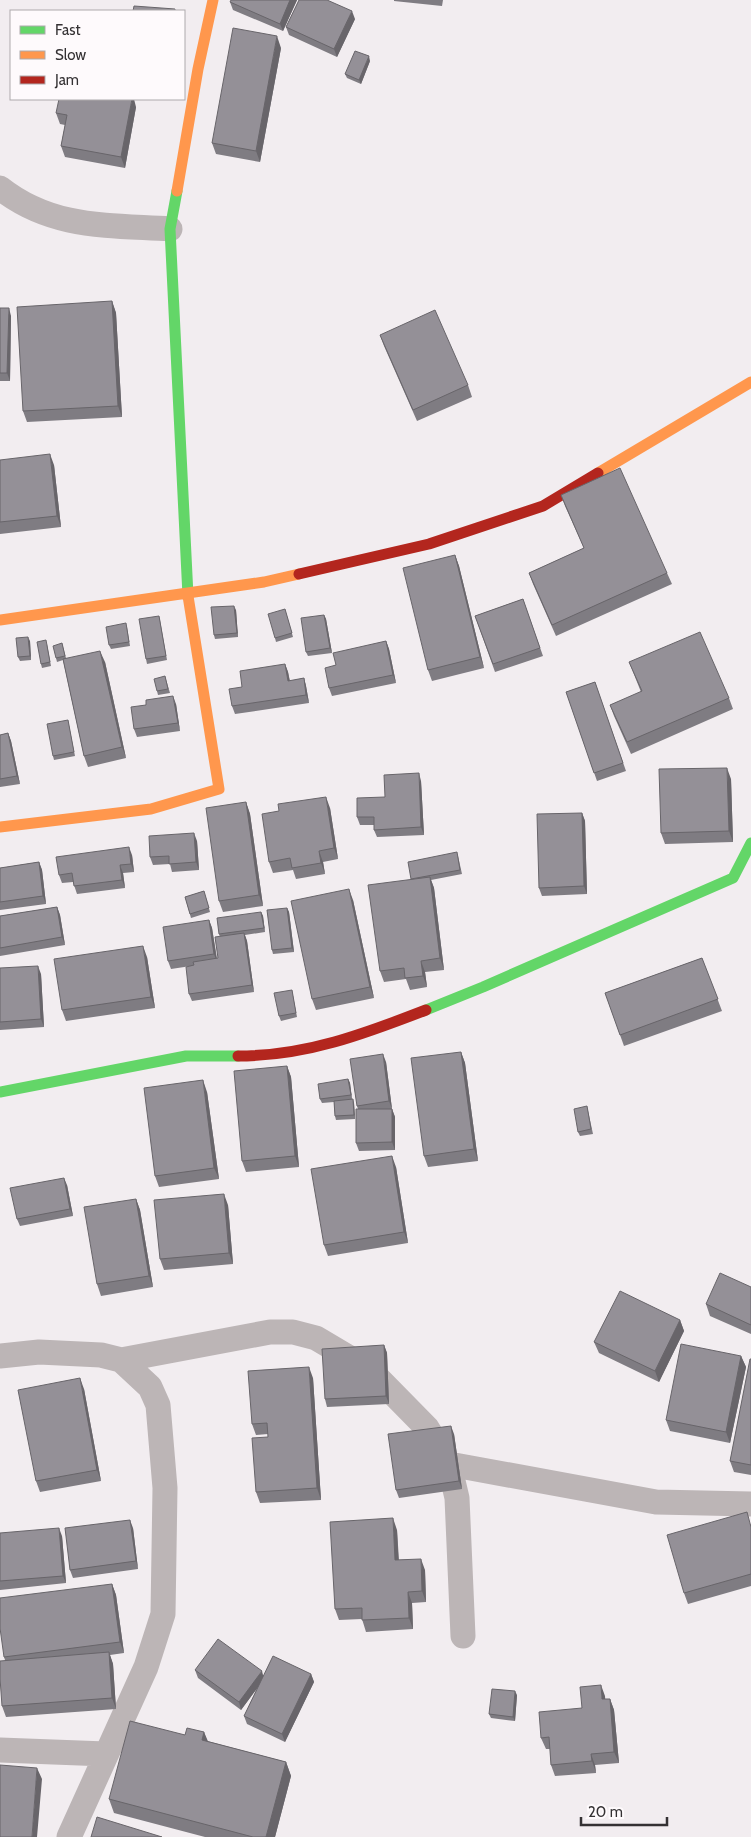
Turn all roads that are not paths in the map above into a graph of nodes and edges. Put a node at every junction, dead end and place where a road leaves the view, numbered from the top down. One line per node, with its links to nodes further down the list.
1 (214, 0): 3 (street)
2 (0, 188): 3 (street)
3 (170, 229): 5 (street)
4 (751, 382): 5 (street)
5 (188, 594): 6 (street); 7 (street)
6 (0, 620)
7 (0, 827)
8 (751, 843): 9 (street)
9 (0, 1092)
10 (0, 1356): 11 (street)
11 (121, 1360): 12 (street); 16 (street)
12 (449, 1464): 13 (street); 14 (street)
13 (751, 1504)
14 (463, 1636)
15 (0, 1750): 16 (street)
16 (106, 1754): 17 (street)
17 (69, 1837)

